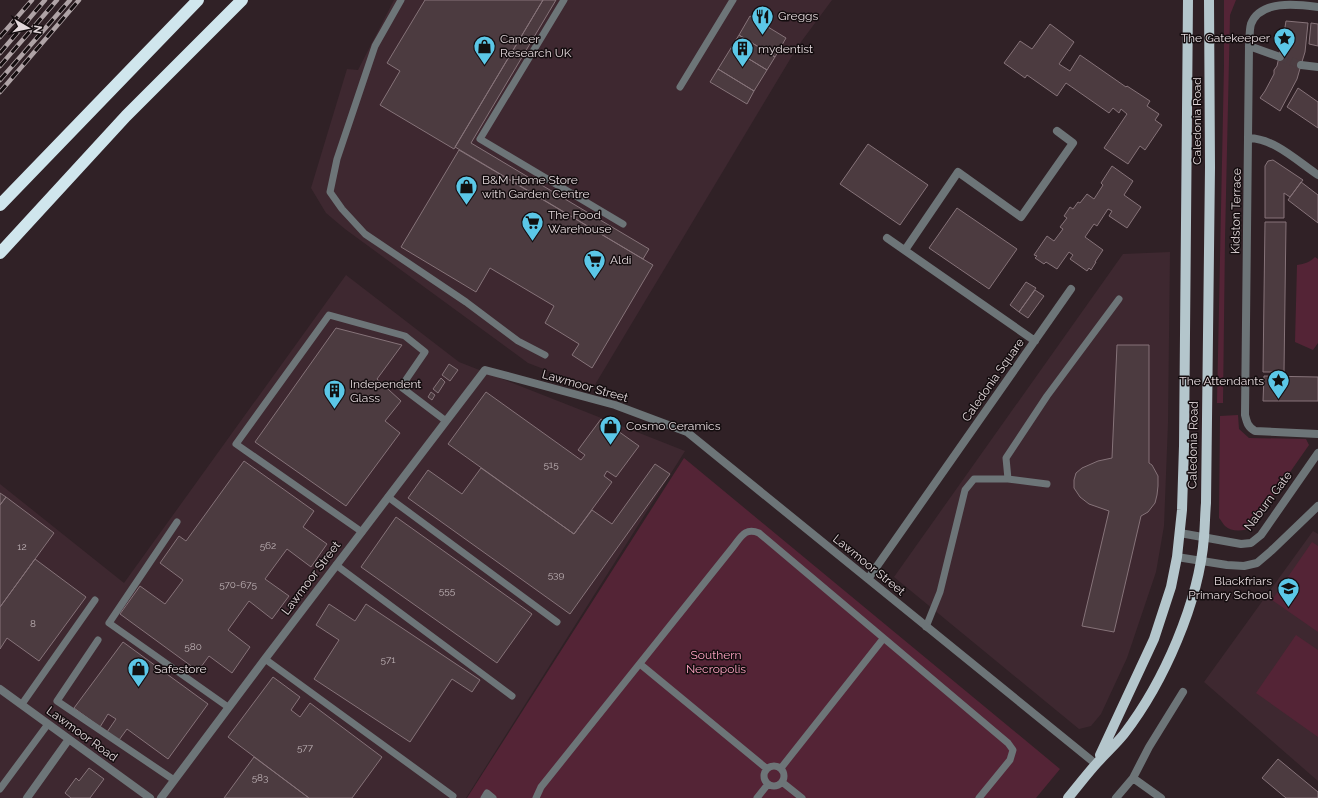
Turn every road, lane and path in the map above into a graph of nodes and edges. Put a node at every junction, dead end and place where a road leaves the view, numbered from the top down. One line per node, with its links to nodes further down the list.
1 (198, 0): 17 (highway)
2 (242, 0): 21 (highway)
3 (401, 0): 25 (lane)
4 (564, 0): 18 (lane)
5 (732, 0): 13 (lane)
6 (1188, 0): 35 (main road, Caledonia Road)
7 (1209, 0): 36 (main road, Caledonia Road)
8 (1318, 6): 9 (street, Kidston Terrace)
9 (1249, 46): 10 (street); 15 (street, Kidston Terrace)
10 (1280, 57)
11 (1301, 65): 12 (street)
12 (1318, 67)
13 (680, 87)
14 (1057, 131): 20 (street)
15 (1249, 138): 16 (street); 27 (street, Kidston Terrace)
16 (1318, 175)
17 (0, 205)
18 (623, 224)
19 (887, 238): 20 (street, Caledonia Square)
20 (905, 250): 24 (street, Caledonia Square)
21 (0, 253)
22 (1071, 289): 24 (street)
23 (1119, 299): 29 (lane)
24 (1035, 341): 40 (street, Caledonia Square)
25 (545, 356)
26 (446, 421): 31 (street, Lawmoor Street); 34 (lane); 40 (street, Lawmoor Street)
27 (1318, 434)
28 (1318, 453): 36 (street, Naburn Gate)
29 (1008, 479): 30 (lane); 43 (lane)
30 (1047, 484)
31 (388, 497): 34 (street, Lawmoor Street); 42 (lane)
32 (1318, 506): 38 (street)
33 (177, 522): 52 (lane)
34 (362, 532): 39 (street, Lawmoor Street)
35 (1180, 533): 36 (street, Naburn Gate); 37 (main road, Caledonia Road)
36 (1204, 537): 38 (main road, Caledonia Road)
37 (1177, 557): 38 (street); 55 (main road, Caledonia Road)
38 (1200, 562): 55 (main road, Caledonia Road)
39 (336, 565): 46 (street, Lawmoor Street); 50 (lane)
40 (868, 579): 43 (street, Lawmoor Street)
41 (96, 600): 51 (lane)
42 (557, 622)
43 (926, 627): 55 (street, Lawmoor Street)
44 (883, 639): 47 (lane); 57 (lane); 72 (lane)
45 (98, 640): 59 (lane)
46 (265, 659): 52 (street, Lawmoor Street); 63 (lane)
47 (640, 664): 56 (lane); 69 (lane)
48 (0, 689): 51 (street, Lawmoor Road)
49 (1183, 692): 58 (street)
50 (512, 696)
51 (22, 704): 53 (street, Lawmoor Road)
52 (228, 708): 59 (street, Lawmoor Street)
53 (48, 724): 54 (street, Lawmoor Road); 62 (lane)
54 (69, 740): 64 (street); 65 (street, Lawmoor Road)
55 (1096, 764): 73 (main road, Caledonia Road)
56 (766, 768): 57 (lane); 61 (lane)
57 (780, 768): 60 (lane)
58 (1133, 778): 74 (street); 75 (street)
59 (174, 780): 66 (street, Lawmoor Street)
60 (782, 782): 61 (lane); 71 (lane)
61 (768, 784): 70 (lane)
62 (0, 789)
63 (453, 796)
64 (28, 798)
65 (150, 798)
66 (161, 798)
67 (484, 798): 68 (lane)
68 (493, 798)
69 (536, 798)
70 (756, 798)
71 (802, 798)
72 (979, 798)
73 (1068, 798)
74 (1116, 798)
75 (1161, 798)

